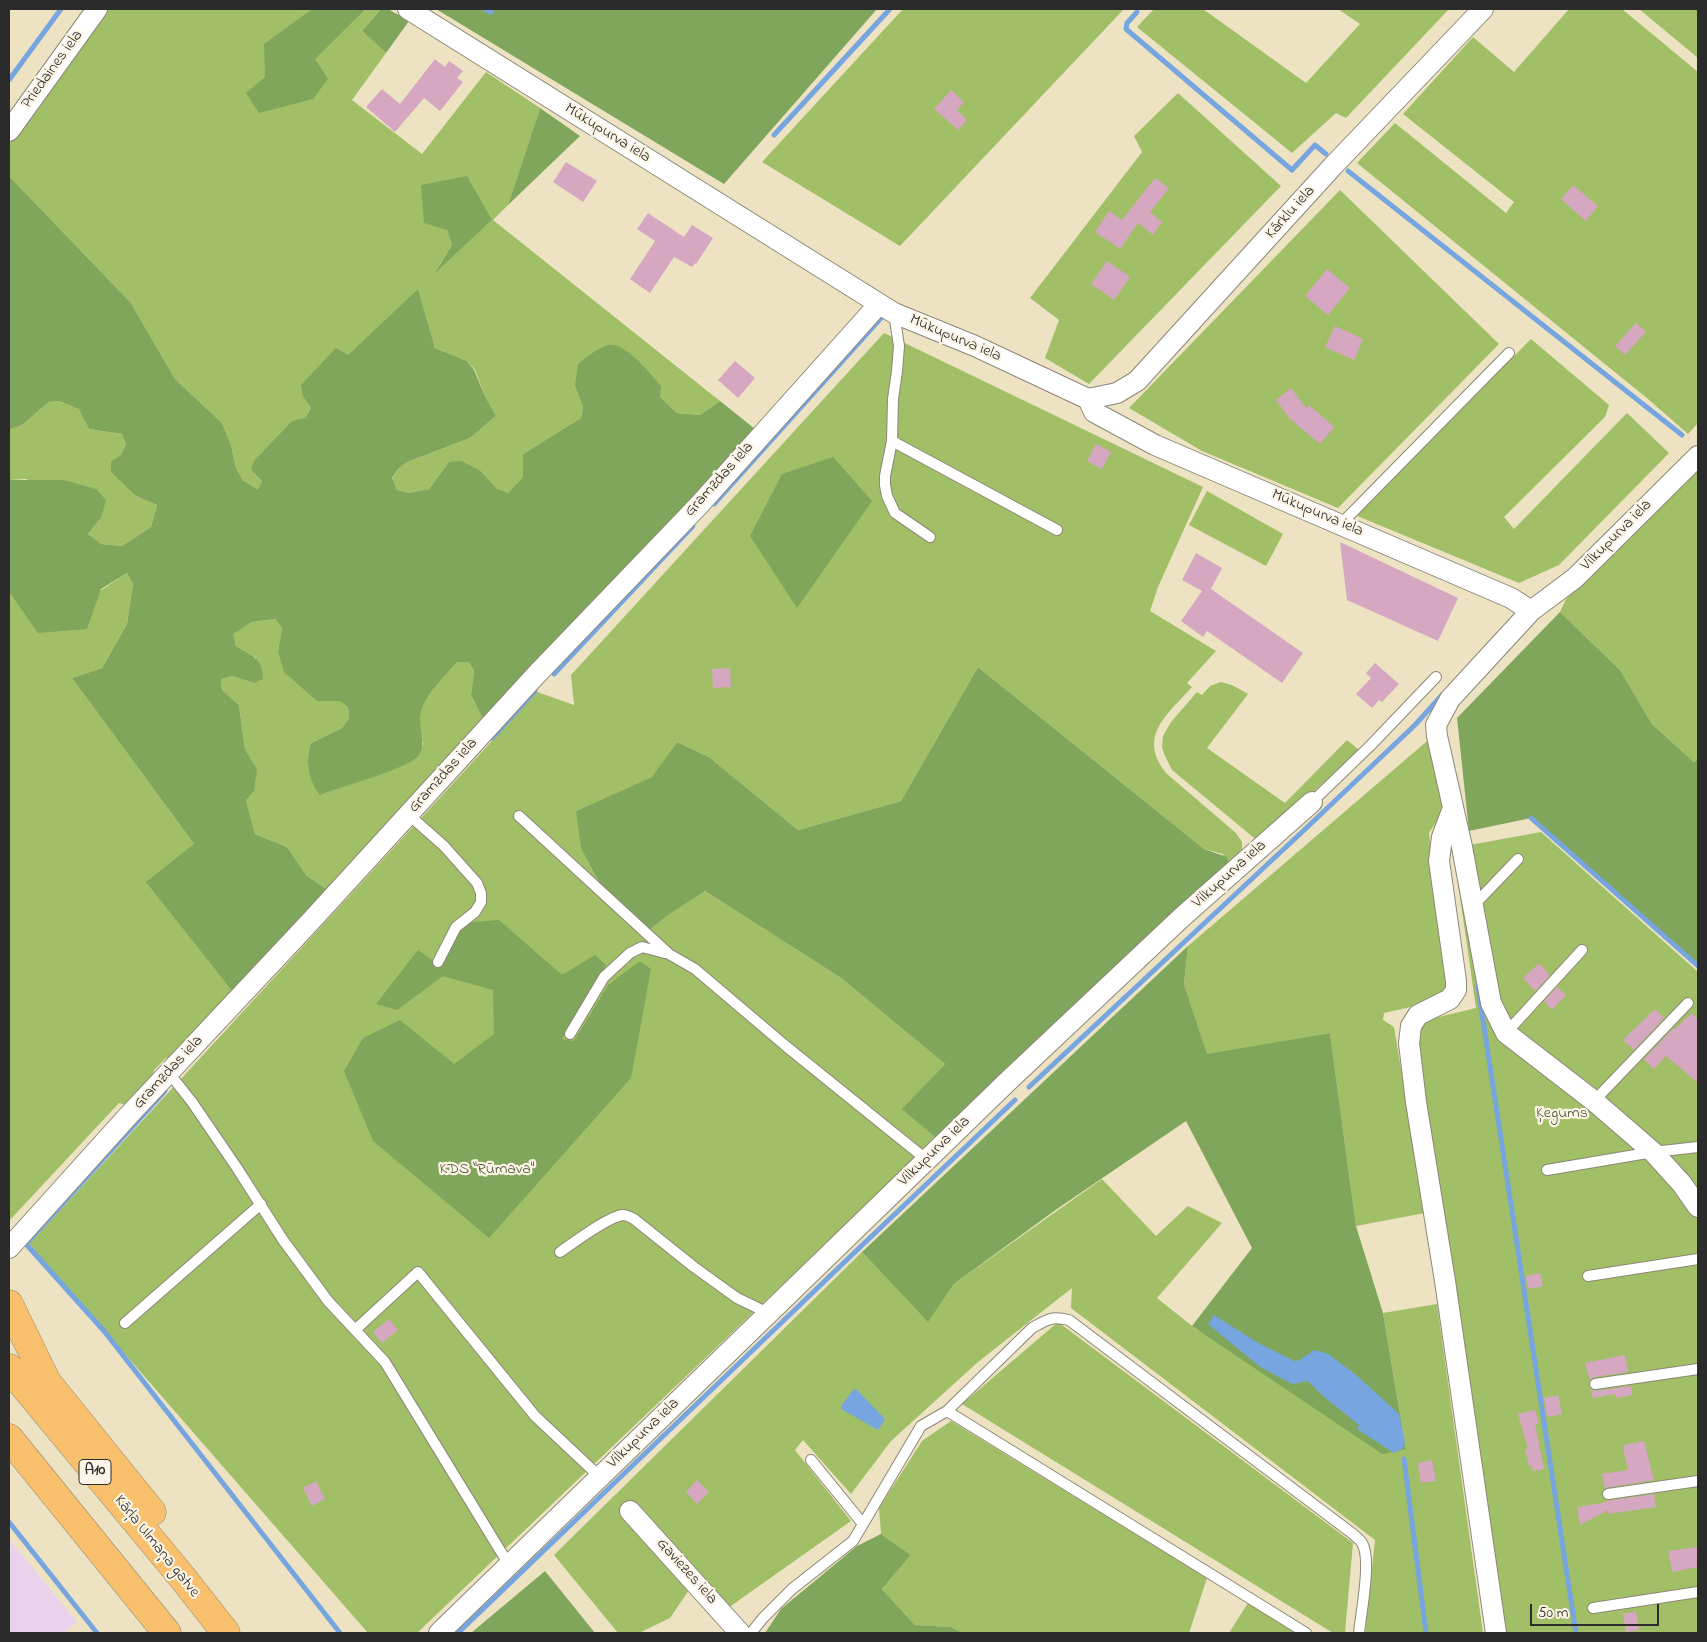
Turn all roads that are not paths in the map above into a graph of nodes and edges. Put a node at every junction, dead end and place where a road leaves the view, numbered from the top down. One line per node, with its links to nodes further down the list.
1 (98, 9): 4 (street, Priedaines iela)
2 (408, 9): 5 (street, Mūkupurva iela)
3 (1483, 9): 7 (street, Kārklu iela)
4 (9, 131)
5 (886, 308): 7 (street, Mūkupurva iela); 8 (lane); 17 (street, Gramzdas iela)
6 (1509, 353): 10 (lane)
7 (1088, 399): 10 (street, Mūkupurva iela)
8 (892, 441): 11 (lane); 12 (lane)
9 (1698, 456): 13 (street, Vilkupurva iela)
10 (1340, 524): 13 (street, Mūkupurva iela)
11 (1056, 530)
12 (930, 537)
13 (1531, 611): 16 (street, Vilkupurva iela)
14 (1436, 677): 15 (lane, Vilkupurva iela)
15 (1312, 802): 31 (street, Vilkupurva iela)
16 (1453, 808): 20 (street, Vilkupurva iela); 67 (street)
17 (409, 815): 23 (lane); 27 (street, Gramzdas iela)
18 (519, 816): 22 (lane)
19 (1518, 859): 20 (lane)
20 (1474, 905): 25 (street, Vilkupurva iela)
21 (1582, 950): 25 (lane)
22 (669, 954): 26 (lane); 31 (lane)
23 (438, 962)
24 (1688, 1003): 28 (lane)
25 (1506, 1033): 28 (street)
26 (570, 1034)
27 (169, 1073): 33 (lane); 35 (street, Gramzdas iela)
28 (1594, 1101): 30 (street)
29 (1698, 1147): 30 (lane)
30 (1653, 1152): 32 (lane); 34 (street)
31 (927, 1160): 40 (street, Vilkupurva iela)
32 (1547, 1170)
33 (261, 1204): 41 (lane); 42 (lane)
34 (1698, 1207)
35 (9, 1248)
36 (560, 1252): 40 (lane)
37 (1698, 1259): 38 (lane)
38 (1588, 1276)
39 (9, 1304): 57 (highway)
40 (768, 1314): 51 (street, Vilkupurva iela)
41 (125, 1323)
42 (355, 1330): 51 (lane); 56 (lane)
43 (9, 1368): 57 (highway, Kārļa Ulmaņa gatve / A10)
44 (1698, 1369): 45 (lane)
45 (1595, 1384)
46 (947, 1411): 55 (lane); 65 (lane); 66 (lane)
47 (9, 1438): 50 (highway)
48 (9, 1454): 50 (highway)
49 (811, 1460): 55 (lane)
50 (38, 1474): 60 (highway)
51 (600, 1477): 56 (street, Vilkupurva iela)
52 (1698, 1481): 53 (lane)
53 (1608, 1494)
54 (630, 1511): 63 (street, Gaviezes iela)
55 (863, 1524): 64 (lane)
56 (509, 1565): 62 (street, Vilkupurva iela)
57 (182, 1577): 61 (highway, Kārļa Ulmaņa gatve / A10)
58 (1698, 1592): 59 (lane)
59 (1593, 1608)
60 (167, 1633)
61 (226, 1633)
62 (439, 1633)
63 (740, 1633)
64 (751, 1633)
65 (1306, 1633)
66 (1359, 1633)
67 (1496, 1633)

